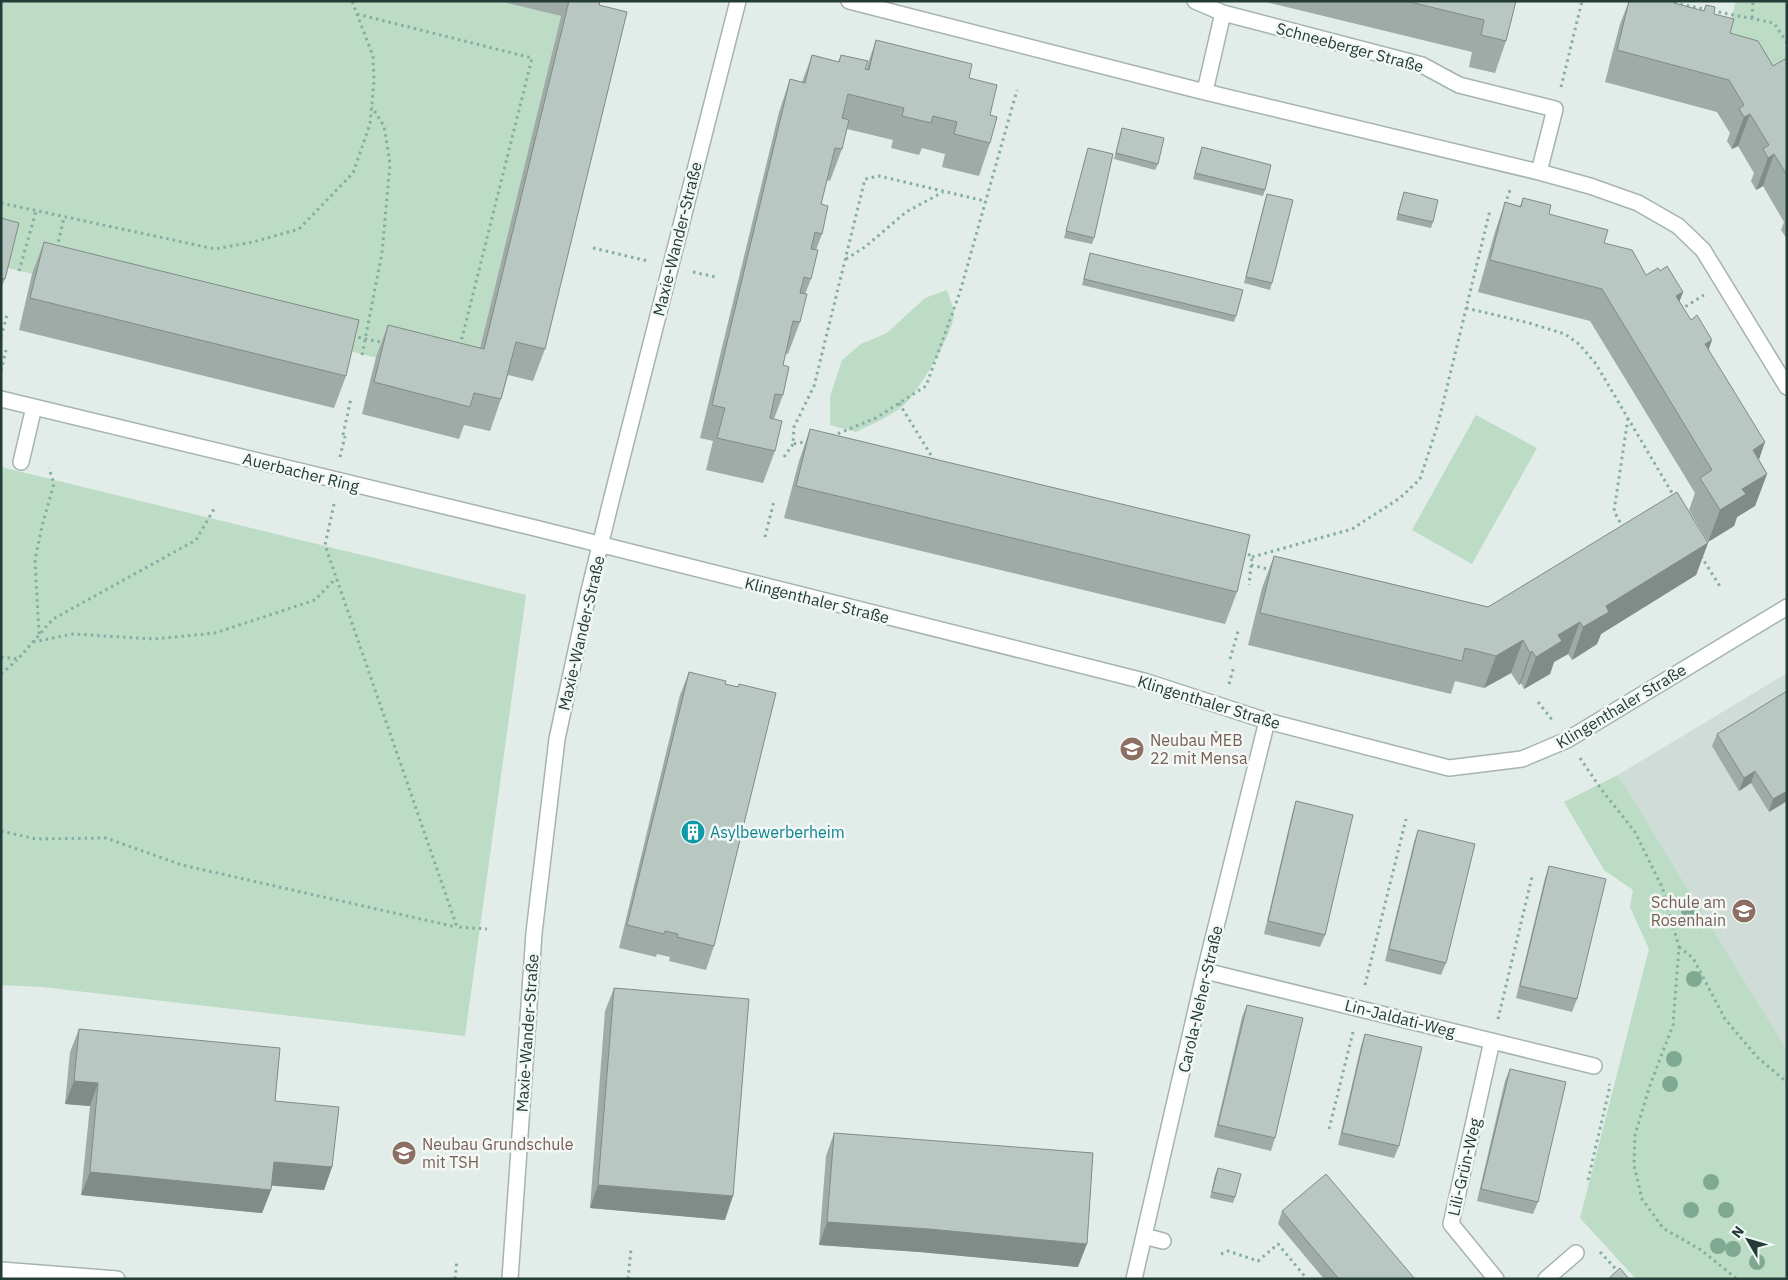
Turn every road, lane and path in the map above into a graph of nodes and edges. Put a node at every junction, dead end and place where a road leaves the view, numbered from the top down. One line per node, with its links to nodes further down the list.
1 (352, 1): 10 (path)
2 (738, 1): 63 (street, Maxie-Wander-Straße)
3 (849, 1): 8 (street)
4 (1195, 1): 9 (street, Schneeberger Straße)
5 (1582, 1): 18 (path)
6 (1753, 1): 11 (path)
7 (1674, 3): 11 (path)
8 (872, 4): 16 (street)
9 (1223, 13): 16 (street); 18 (street, Schneeberger Straße)
10 (357, 14): 17 (path); 41 (path)
11 (1752, 18): 12 (path)
12 (1780, 33): 13 (path); 14 (path)
13 (1787, 33)
14 (1787, 43)
15 (1017, 90): 21 (path)
16 (1205, 91): 19 (street)
17 (372, 107): 25 (path); 37 (path)
18 (1555, 109): 19 (street)
19 (1539, 172): 31 (street)
20 (944, 192): 21 (path); 27 (path); 27 (path)
21 (985, 201): 46 (path)
22 (1, 203): 24 (path)
23 (1490, 210): 32 (path)
24 (36, 211): 25 (path); 28 (path)
25 (64, 217): 26 (path)
26 (55, 256)
27 (845, 259): 52 (path)
28 (19, 271)
29 (703, 274): 30 (path)
30 (716, 277)
31 (1723, 283): 33 (path); 43 (street)
32 (1466, 308): 48 (path); 66 (path)
33 (1677, 312)
34 (7, 314): 36 (path)
35 (346, 334): 37 (path)
36 (1, 337)
37 (365, 339): 38 (path); 40 (path)
38 (393, 344)
39 (6, 350): 42 (path)
40 (362, 355)
41 (458, 356)
42 (1, 372)
43 (1787, 387)
44 (351, 398): 49 (path)
45 (1, 399): 47 (street, Auerbacher Ring)
46 (899, 403): 50 (path); 55 (path)
47 (34, 407): 54 (street); 57 (street, Auerbacher Ring)
48 (1628, 418): 59 (path); 61 (path)
49 (342, 435)
50 (829, 437)
51 (817, 442): 52 (path)
52 (793, 444): 53 (path)
53 (784, 457)
54 (21, 462)
55 (936, 465)
56 (49, 468): 74 (path)
57 (339, 481): 63 (street, Auerbacher Ring); 69 (path)
58 (774, 501): 62 (path)
59 (1672, 503)
60 (214, 509): 74 (path)
61 (1625, 531)
62 (765, 537)
63 (600, 546): 80 (street, Klingenthaler Straße); 104 (street, Maxie-Wander-Straße)
64 (1241, 548): 66 (path)
65 (1701, 556): 71 (path)
66 (1252, 557): 67 (path)
67 (1251, 565): 68 (path); 70 (path)
68 (1280, 572)
69 (336, 578): 75 (path); 85 (path)
70 (1249, 585)
71 (1721, 588)
72 (1787, 607): 80 (street, Klingenthaler Straße)
73 (1239, 628): 78 (path)
74 (39, 635): 75 (path)
75 (33, 642): 77 (path)
76 (1, 656): 77 (path)
77 (18, 659): 79 (path)
78 (1230, 659)
79 (1, 674)
80 (1267, 721): 88 (street, Carola-Neher-Straße)
81 (1594, 778): 87 (path)
82 (1406, 819): 89 (path)
83 (1, 831): 85 (path)
84 (1532, 877): 90 (path)
85 (457, 927): 86 (path)
86 (487, 930)
87 (1679, 947): 92 (path); 111 (path)
88 (1205, 971): 89 (street, Lin-Jaldati-Weg); 95 (street, Carola-Neher-Straße)
89 (1359, 1008): 90 (street, Lin-Jaldati-Weg); 93 (path)
90 (1492, 1042): 91 (street, Lin-Jaldati-Weg); 108 (street, Lili-Grün-Weg)
91 (1594, 1066): 94 (path)
92 (1787, 1084)
93 (1329, 1128)
94 (1588, 1180)
95 (1144, 1236): 96 (street); 106 (street, Carola-Neher-Straße)
96 (1163, 1241)
97 (630, 1249): 105 (path)
98 (1576, 1253): 109 (street); 110 (path)
99 (1221, 1254): 107 (path)
100 (457, 1260): 103 (path)
101 (1, 1270): 102 (street)
102 (117, 1279)
103 (455, 1279)
104 (510, 1279)
105 (628, 1279)
106 (1134, 1279)
107 (1307, 1279)
108 (1496, 1279)
109 (1546, 1279)
110 (1625, 1279)
111 (1737, 1279)

